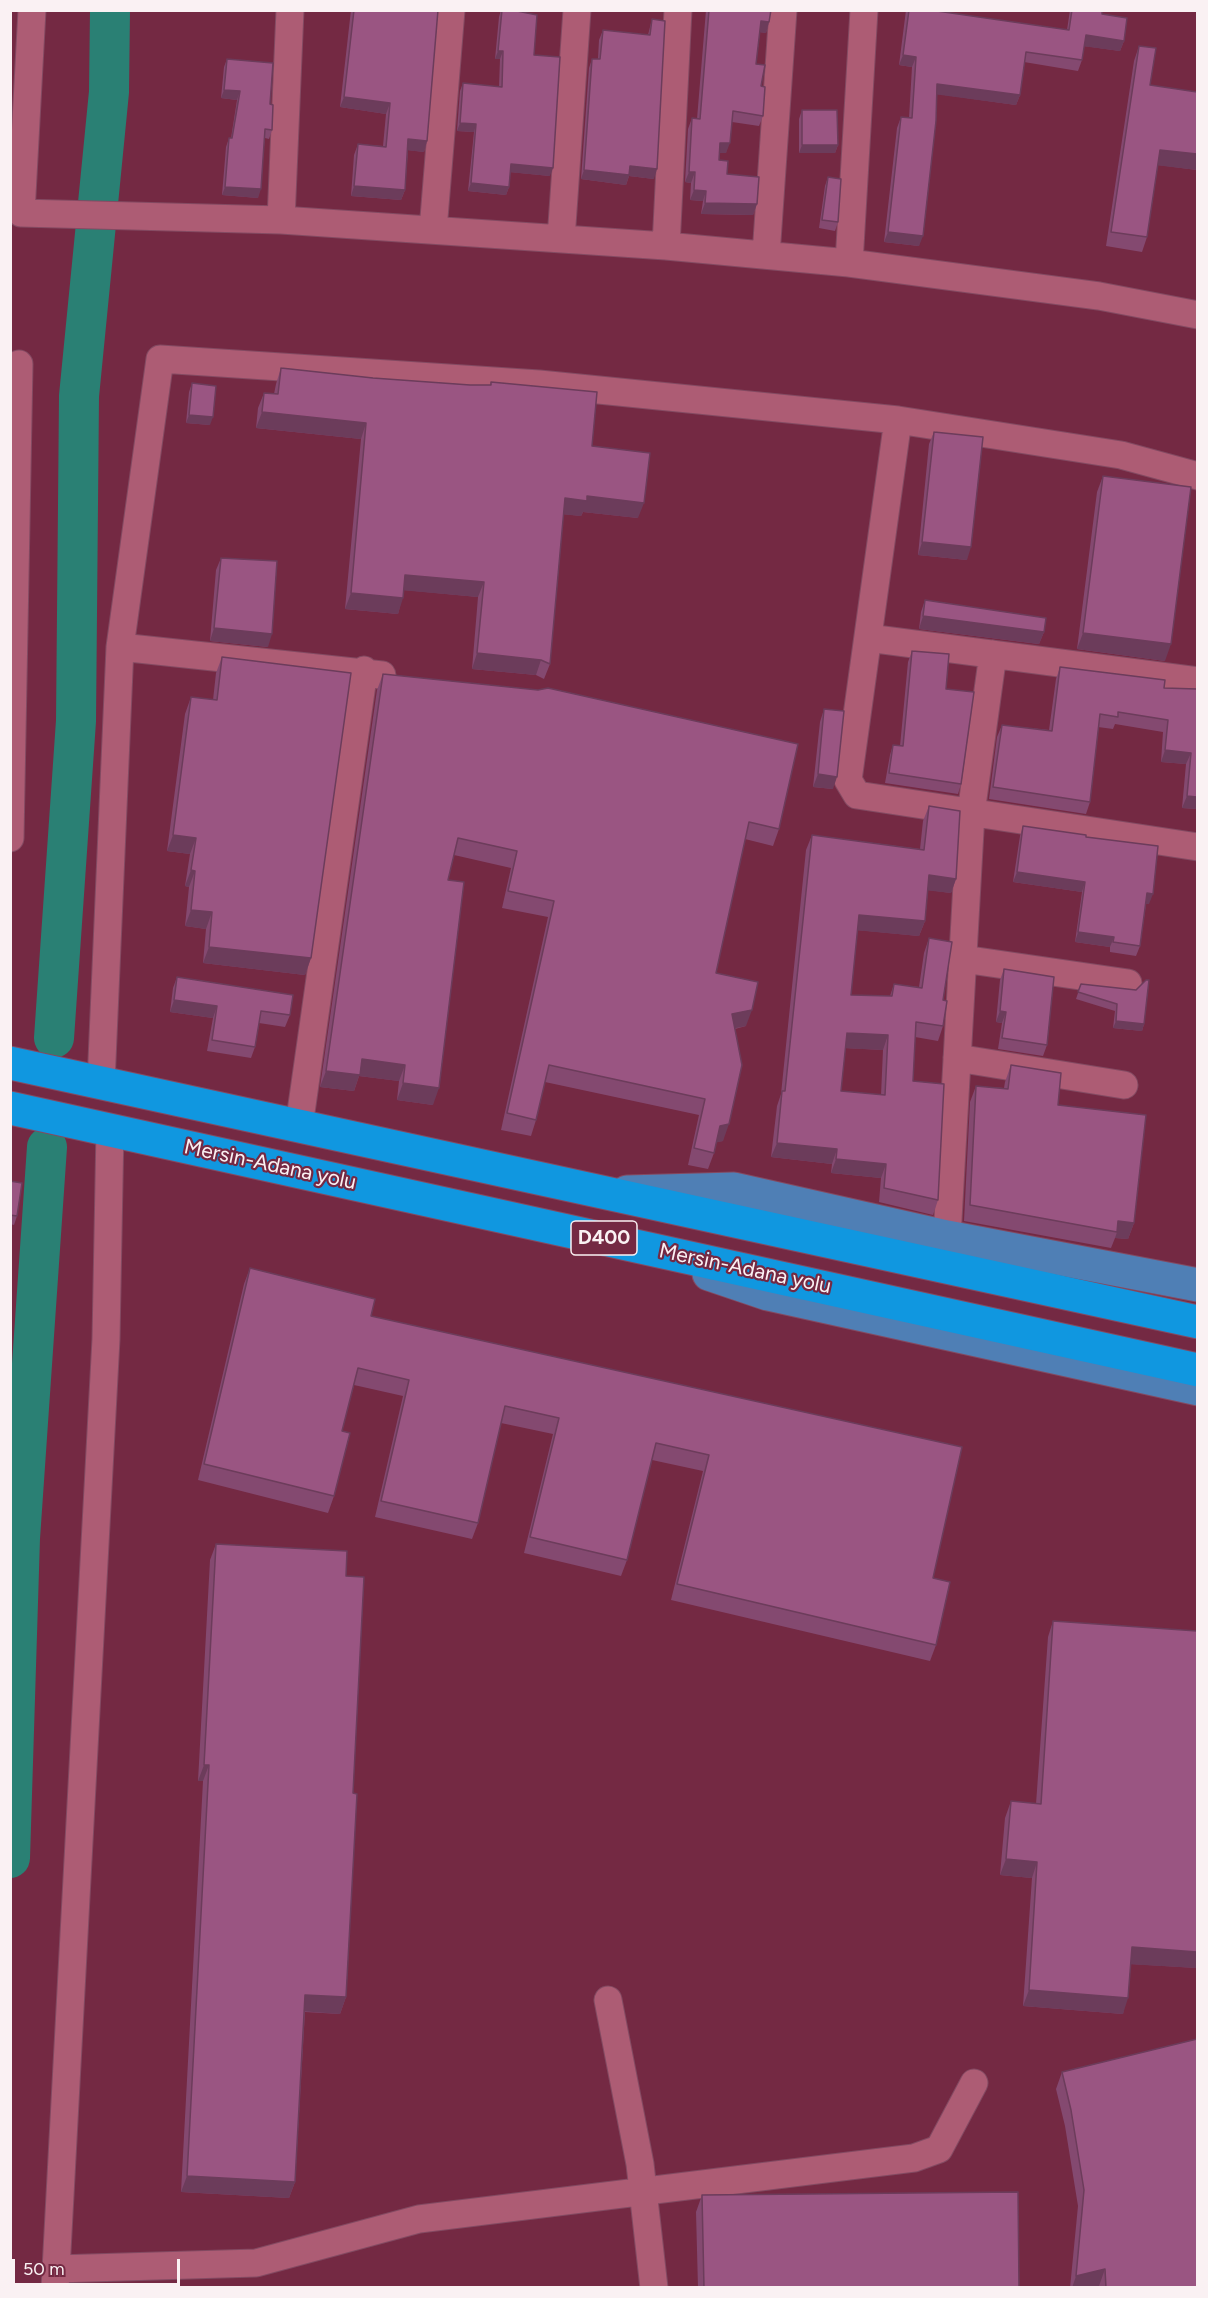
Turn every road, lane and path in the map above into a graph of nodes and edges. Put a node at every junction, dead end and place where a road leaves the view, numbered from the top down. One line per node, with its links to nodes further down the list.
1 (32, 10): 8 (street)
2 (290, 10): 9 (street)
3 (451, 10): 10 (street)
4 (577, 10): 11 (street)
5 (678, 10): 12 (street)
6 (783, 10): 13 (street)
7 (864, 10): 14 (street)
8 (16, 213): 9 (street)
9 (281, 220): 10 (street)
10 (433, 230): 11 (street)
11 (561, 239): 12 (street)
12 (666, 246): 13 (street)
13 (766, 255): 14 (street)
14 (849, 263): 15 (street)
15 (1197, 315)
16 (20, 364): 26 (street)
17 (898, 420): 18 (street); 19 (street); 20 (street)
18 (1197, 476)
19 (868, 638): 21 (street); 25 (street)
20 (120, 647): 22 (street); 32 (street)
21 (993, 654): 24 (street); 25 (street)
22 (363, 671): 23 (street); 35 (street)
23 (409, 678)
24 (1197, 681)
25 (971, 813): 27 (street); 28 (street)
26 (10, 838)
27 (1197, 847)
28 (963, 959): 29 (street); 30 (street)
29 (1128, 983)
30 (957, 1058): 33 (street); 38 (street)
31 (10, 1063): 32 (highway, Mersin-Adana yolu / D400)
32 (101, 1083): 35 (highway, Mersin-Adana yolu / D400)
33 (1124, 1085)
34 (10, 1108): 36 (highway, Mersin-Adana yolu / D400)
35 (299, 1126): 37 (highway, Mersin-Adana yolu / D400)
36 (110, 1129): 41 (highway, Mersin-Adana yolu / D400); 45 (street)
37 (601, 1192): 38 (main road); 40 (highway, Mersin-Adana yolu / D400)
38 (947, 1237): 39 (main road)
39 (1197, 1285)
40 (1197, 1322)
41 (1195, 1385)
42 (608, 2000): 44 (street)
43 (974, 2083): 44 (street)
44 (643, 2190): 45 (street); 46 (street)
45 (56, 2278)
46 (654, 2288)

